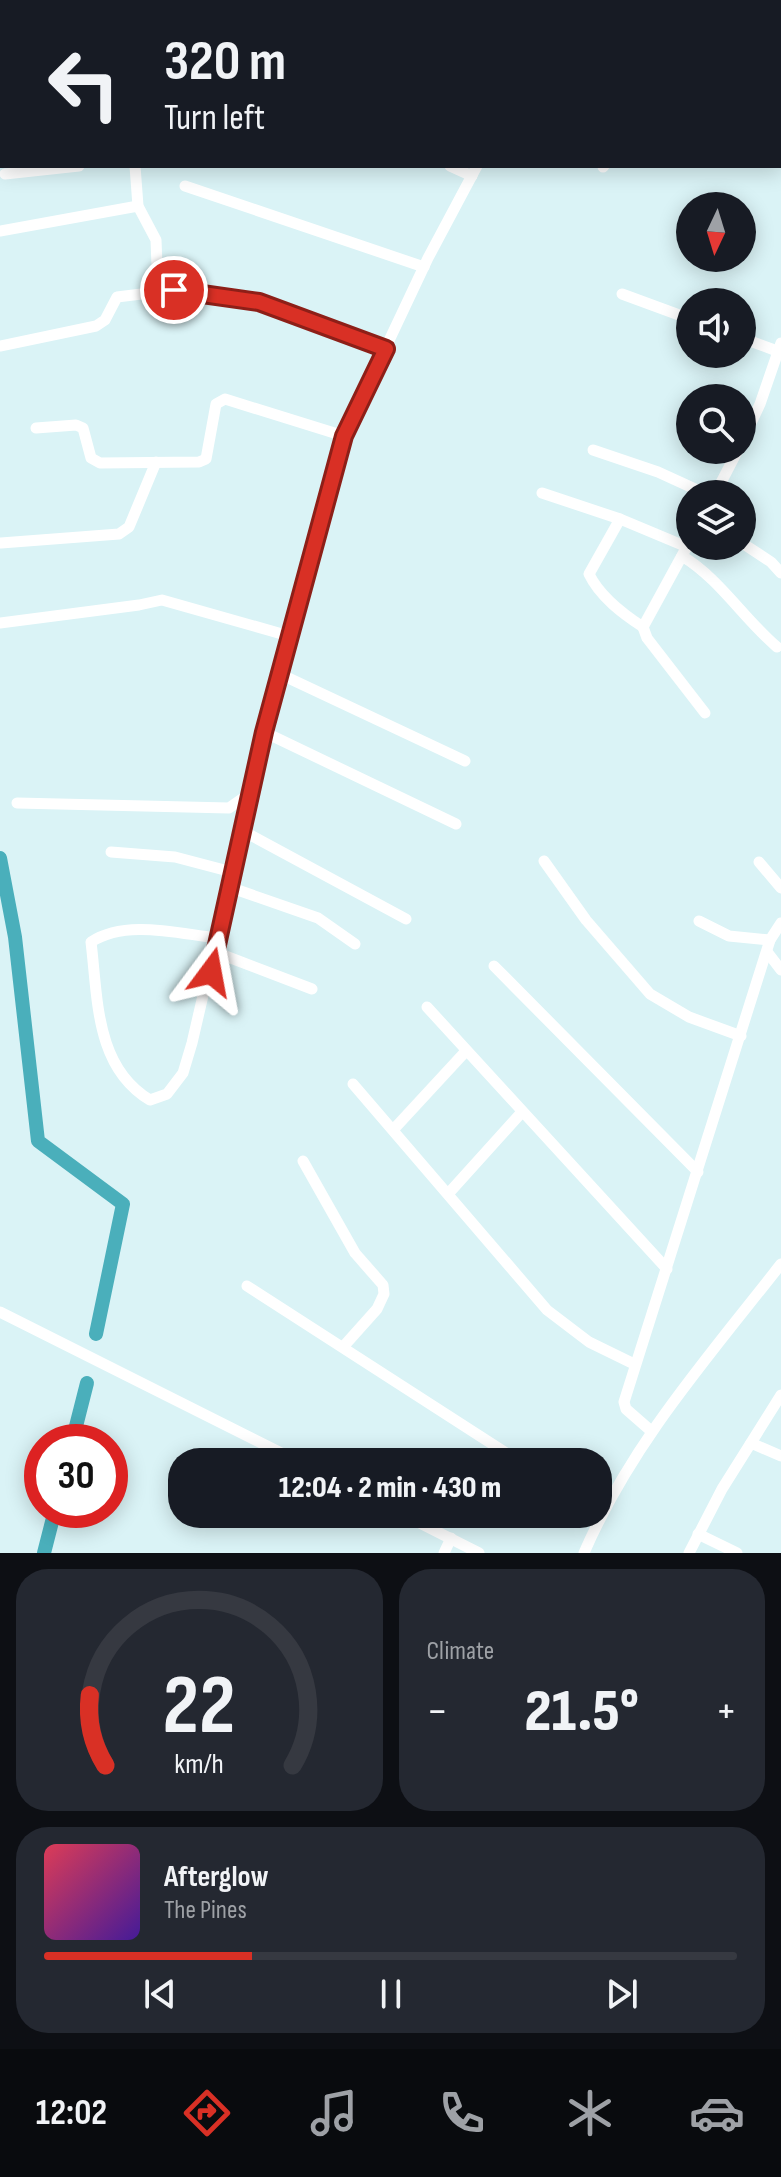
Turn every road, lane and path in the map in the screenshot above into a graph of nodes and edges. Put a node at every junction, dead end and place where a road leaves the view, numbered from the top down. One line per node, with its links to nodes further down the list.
1 (60, 168): 4 (street)
2 (135, 168): 6 (street)
3 (475, 171): 8 (street)
4 (5, 174)
5 (185, 186): 8 (street)
6 (138, 206): 7 (street); 9 (street)
7 (0, 231)
8 (424, 267): 15 (street)
9 (158, 292): 13 (street); 15 (street)
10 (622, 294): 11 (street)
11 (676, 314)
12 (756, 341): 14 (street)
13 (0, 346)
14 (779, 347): 16 (street)
15 (386, 349): 18 (street)
16 (756, 412)
17 (36, 428): 20 (street)
18 (344, 436): 20 (street); 32 (street)
19 (593, 450): 21 (street)
20 (156, 462): 24 (street)
21 (676, 480)
22 (542, 493): 23 (street)
23 (620, 519): 25 (street); 31 (street)
24 (1, 543)
25 (676, 544)
26 (756, 552): 29 (street)
27 (679, 560): 31 (street)
28 (696, 560): 33 (street)
29 (781, 573)
30 (0, 623): 32 (street)
31 (643, 627): 35 (street)
32 (289, 636): 34 (street)
33 (777, 647)
34 (282, 675): 36 (street); 37 (street)
35 (705, 713)
36 (264, 732): 38 (street); 40 (street)
37 (465, 761)
38 (249, 794): 39 (street); 41 (street)
39 (17, 803)
40 (456, 824)
41 (241, 830): 45 (street); 48 (street)
42 (111, 852): 45 (street)
43 (544, 861): 60 (street)
44 (759, 862): 47 (street)
45 (232, 872): 46 (street)
46 (229, 887): 51 (street); 53 (street)
47 (781, 888)
48 (406, 919)
49 (699, 921): 52 (street)
50 (781, 923): 52 (street)
51 (218, 938): 54 (street); 54 (street)
52 (770, 940): 55 (street)
53 (355, 944)
54 (215, 952): 58 (street)
55 (768, 953): 57 (street); 60 (street)
56 (494, 966): 66 (street)
57 (781, 970)
58 (312, 989)
59 (427, 1007): 61 (street)
60 (741, 1036): 66 (street)
61 (466, 1051): 63 (street); 64 (street)
62 (353, 1084): 64 (street)
63 (522, 1112): 67 (street); 69 (street)
64 (393, 1130): 67 (street)
65 (303, 1161): 72 (street)
66 (698, 1172): 69 (street)
67 (448, 1194): 73 (street)
68 (781, 1264): 75 (street)
69 (667, 1269): 73 (street)
70 (247, 1286): 72 (street)
71 (0, 1312): 77 (street)
72 (343, 1347): 78 (street)
73 (634, 1364): 75 (street)
74 (781, 1395): 76 (street)
75 (650, 1430): 80 (street)
76 (751, 1443): 79 (street); 83 (street)
77 (271, 1448)
78 (498, 1448)
79 (781, 1456)
80 (612, 1493)
81 (431, 1528): 84 (street)
82 (594, 1528): 87 (street)
83 (698, 1534): 88 (street); 89 (street)
84 (451, 1538): 85 (street); 86 (street)
85 (444, 1553)
86 (479, 1553)
87 (584, 1553)
88 (689, 1553)
89 (737, 1553)

